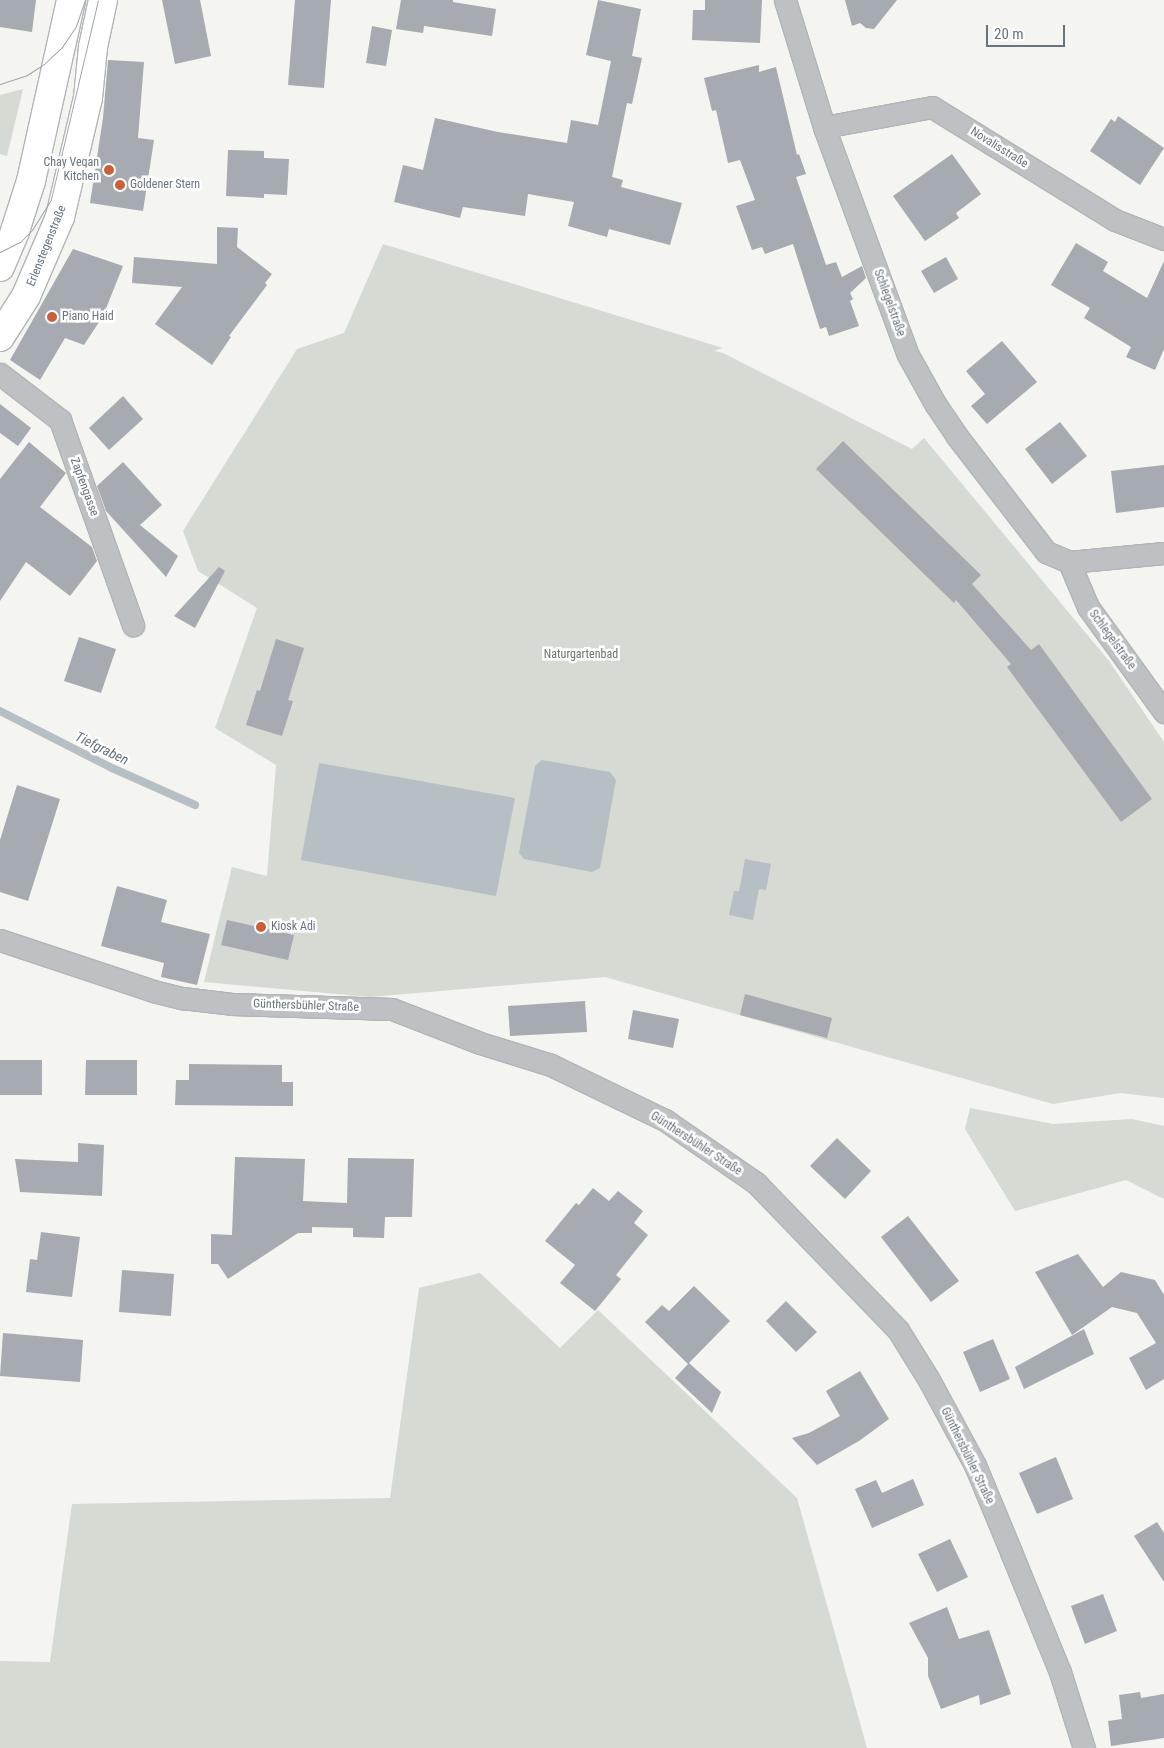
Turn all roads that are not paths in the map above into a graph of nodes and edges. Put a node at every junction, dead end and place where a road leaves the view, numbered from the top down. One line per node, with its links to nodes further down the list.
1 (71, 0): 6 (main road)
2 (104, 0): 7 (main road, Erlenstegenstraße)
3 (785, 0): 4 (street, Schlegelstraße)
4 (824, 127): 5 (street, Novalisstraße); 10 (street, Schlegelstraße)
5 (1164, 239)
6 (0, 267)
7 (0, 337)
8 (0, 374): 11 (street, Zapfengasse)
9 (1164, 553): 10 (street)
10 (1068, 562): 12 (street, Schlegelstraße)
11 (134, 625)
12 (1164, 712)
13 (0, 940): 14 (street, Günthersbühler Straße)
14 (1084, 1748)

